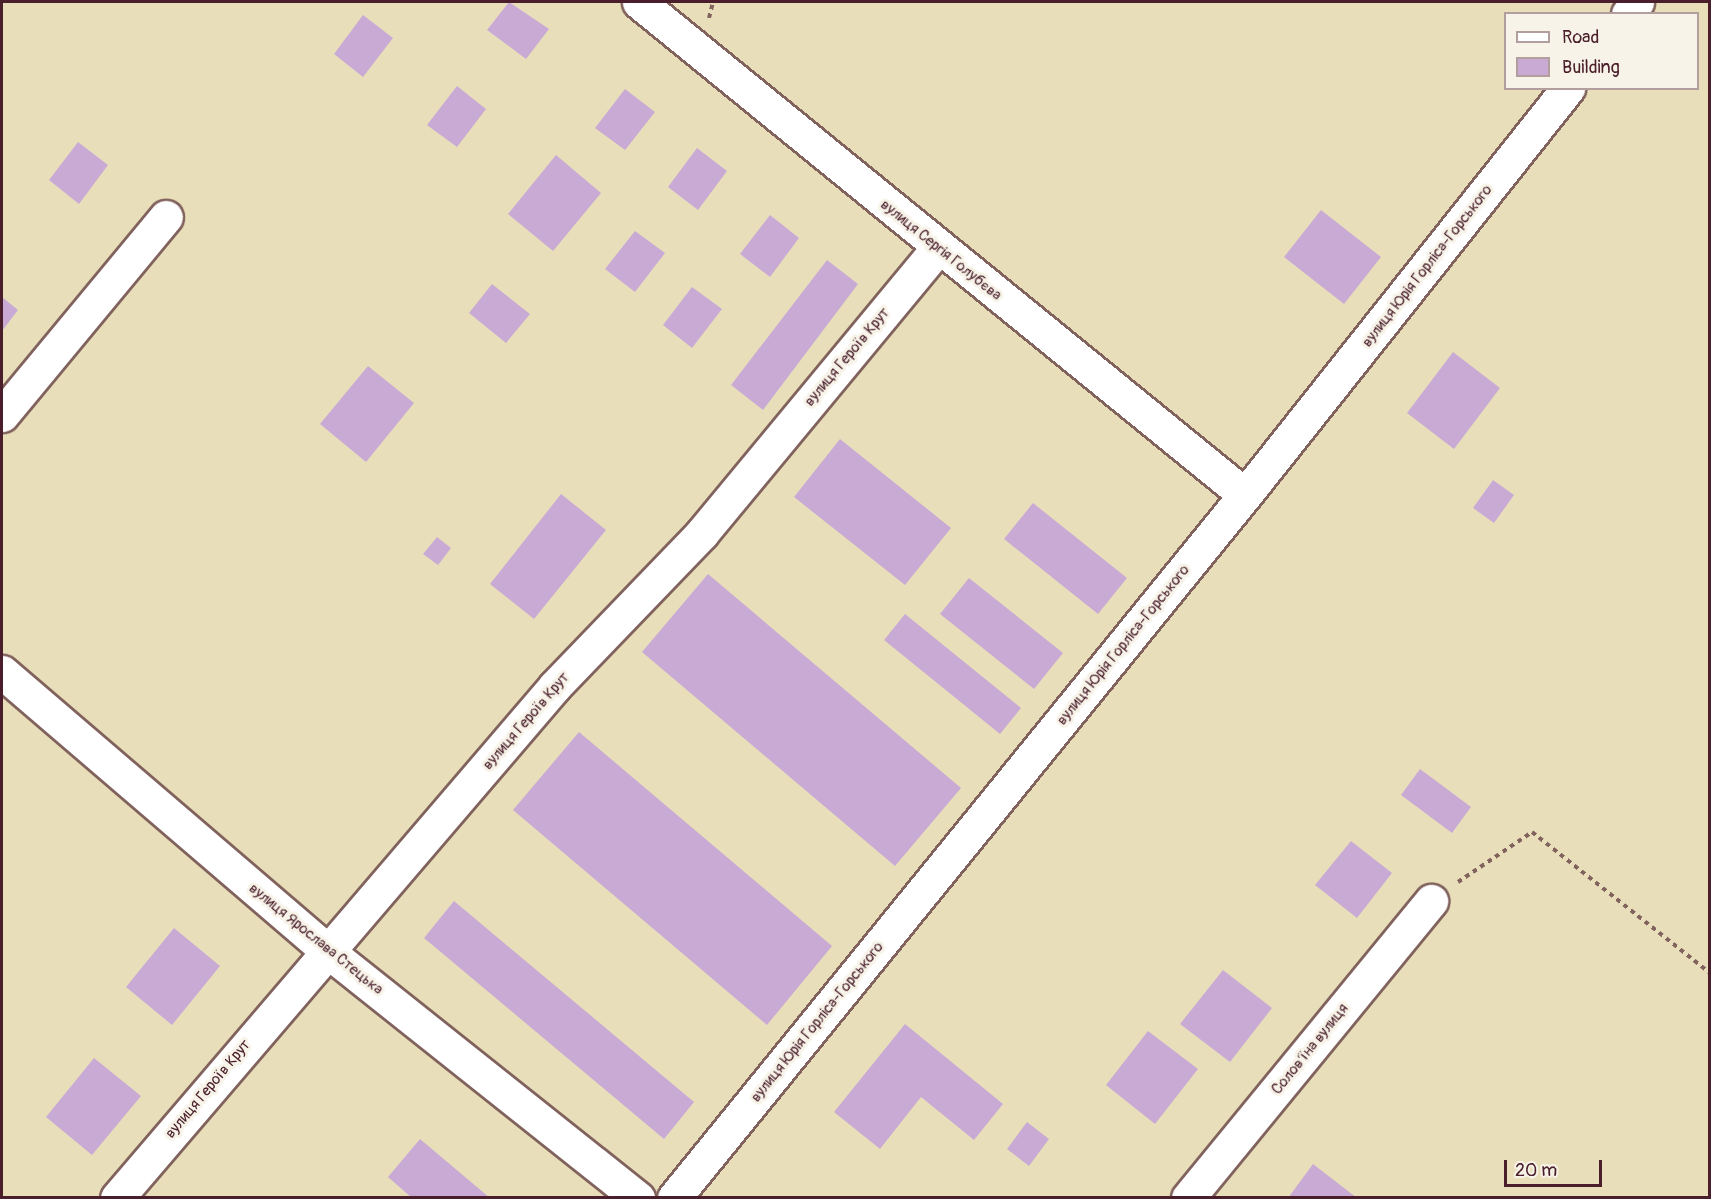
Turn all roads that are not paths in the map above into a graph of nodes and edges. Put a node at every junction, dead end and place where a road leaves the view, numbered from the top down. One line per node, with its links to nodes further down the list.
1 (639, 2): 4 (street, вулиця Сергія Голубєва)
2 (1566, 90): 6 (street, вулиця Юрія Горліса-Горського)
3 (166, 217): 5 (street)
4 (938, 248): 6 (street, вулиця Сергія Голубєва); 9 (street, вулиця Героїв Крут)
5 (2, 415)
6 (1245, 495): 12 (street, вулиця Юрія Горліса-Горського)
7 (2, 672): 9 (street, вулиця Ярослава Стецька)
8 (1431, 901): 13 (street, Соловʼїна вулиця)
9 (326, 950): 10 (street, вулиця Героїв Крут); 11 (street, вулиця Ярослава Стецька)
10 (117, 1197)
11 (638, 1197)
12 (674, 1197)
13 (1188, 1197)

